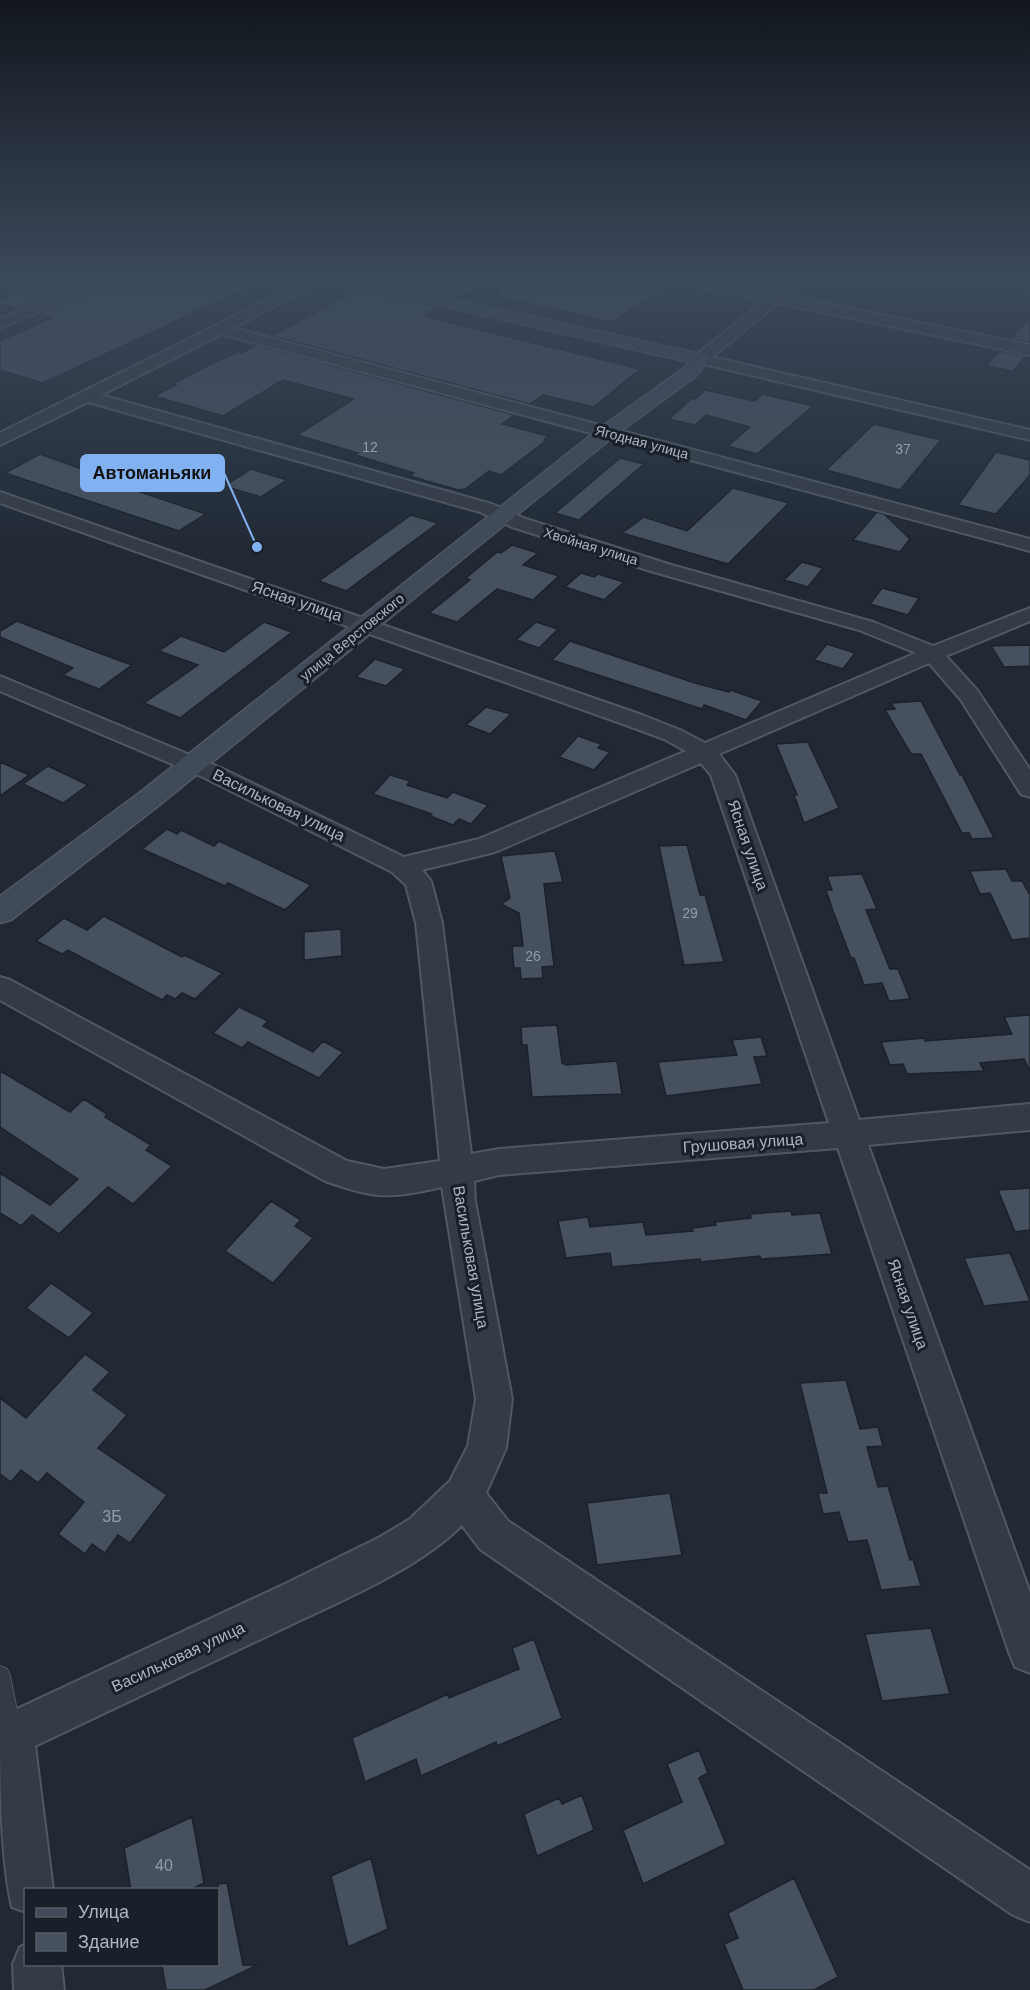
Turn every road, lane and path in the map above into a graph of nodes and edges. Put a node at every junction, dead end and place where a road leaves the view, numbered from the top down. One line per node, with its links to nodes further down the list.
1 (140, 370): 5 (street)
2 (376, 370): 6 (street, Ягодная улица)
3 (692, 370): 6 (street, улица Верстовского)
4 (743, 370): 7 (street)
5 (88, 397): 8 (street); 10 (street, Хвойная улица)
6 (608, 432): 10 (street, улица Верстовского); 11 (street, Ягодная улица)
7 (1030, 435)
8 (0, 440)
9 (0, 497): 13 (street, Ясная улица)
10 (502, 517): 13 (street, улица Верстовского); 14 (street, Хвойная улица)
11 (1030, 545)
12 (1030, 614): 14 (street)
13 (367, 625): 16 (street, Ясная улица); 17 (street, улица Верстовского)
14 (933, 654): 16 (street); 18 (street, Хвойная улица)
15 (0, 683): 17 (street, Васильковая улица)
16 (705, 753): 19 (street); 23 (street, Ясная улица)
17 (191, 764): 19 (street, Васильковая улица); 20 (street, улица Верстовского)
18 (1030, 789)
19 (401, 866): 24 (street, Васильковая улица)
20 (0, 912)
21 (0, 987): 24 (street, Грушовая улица)
22 (1030, 1117): 23 (street, Грушовая улица)
23 (849, 1134): 24 (street, Грушовая улица); 26 (street, Ясная улица)
24 (457, 1170): 25 (street, Васильковая улица)
25 (464, 1495): 28 (street, Васильковая улица); 30 (street)
26 (1030, 1652)
27 (0, 1676): 28 (lane)
28 (6, 1737): 29 (street)
29 (28, 1888)
30 (1030, 1898)
31 (37, 1966): 32 (street)
32 (39, 1990)

